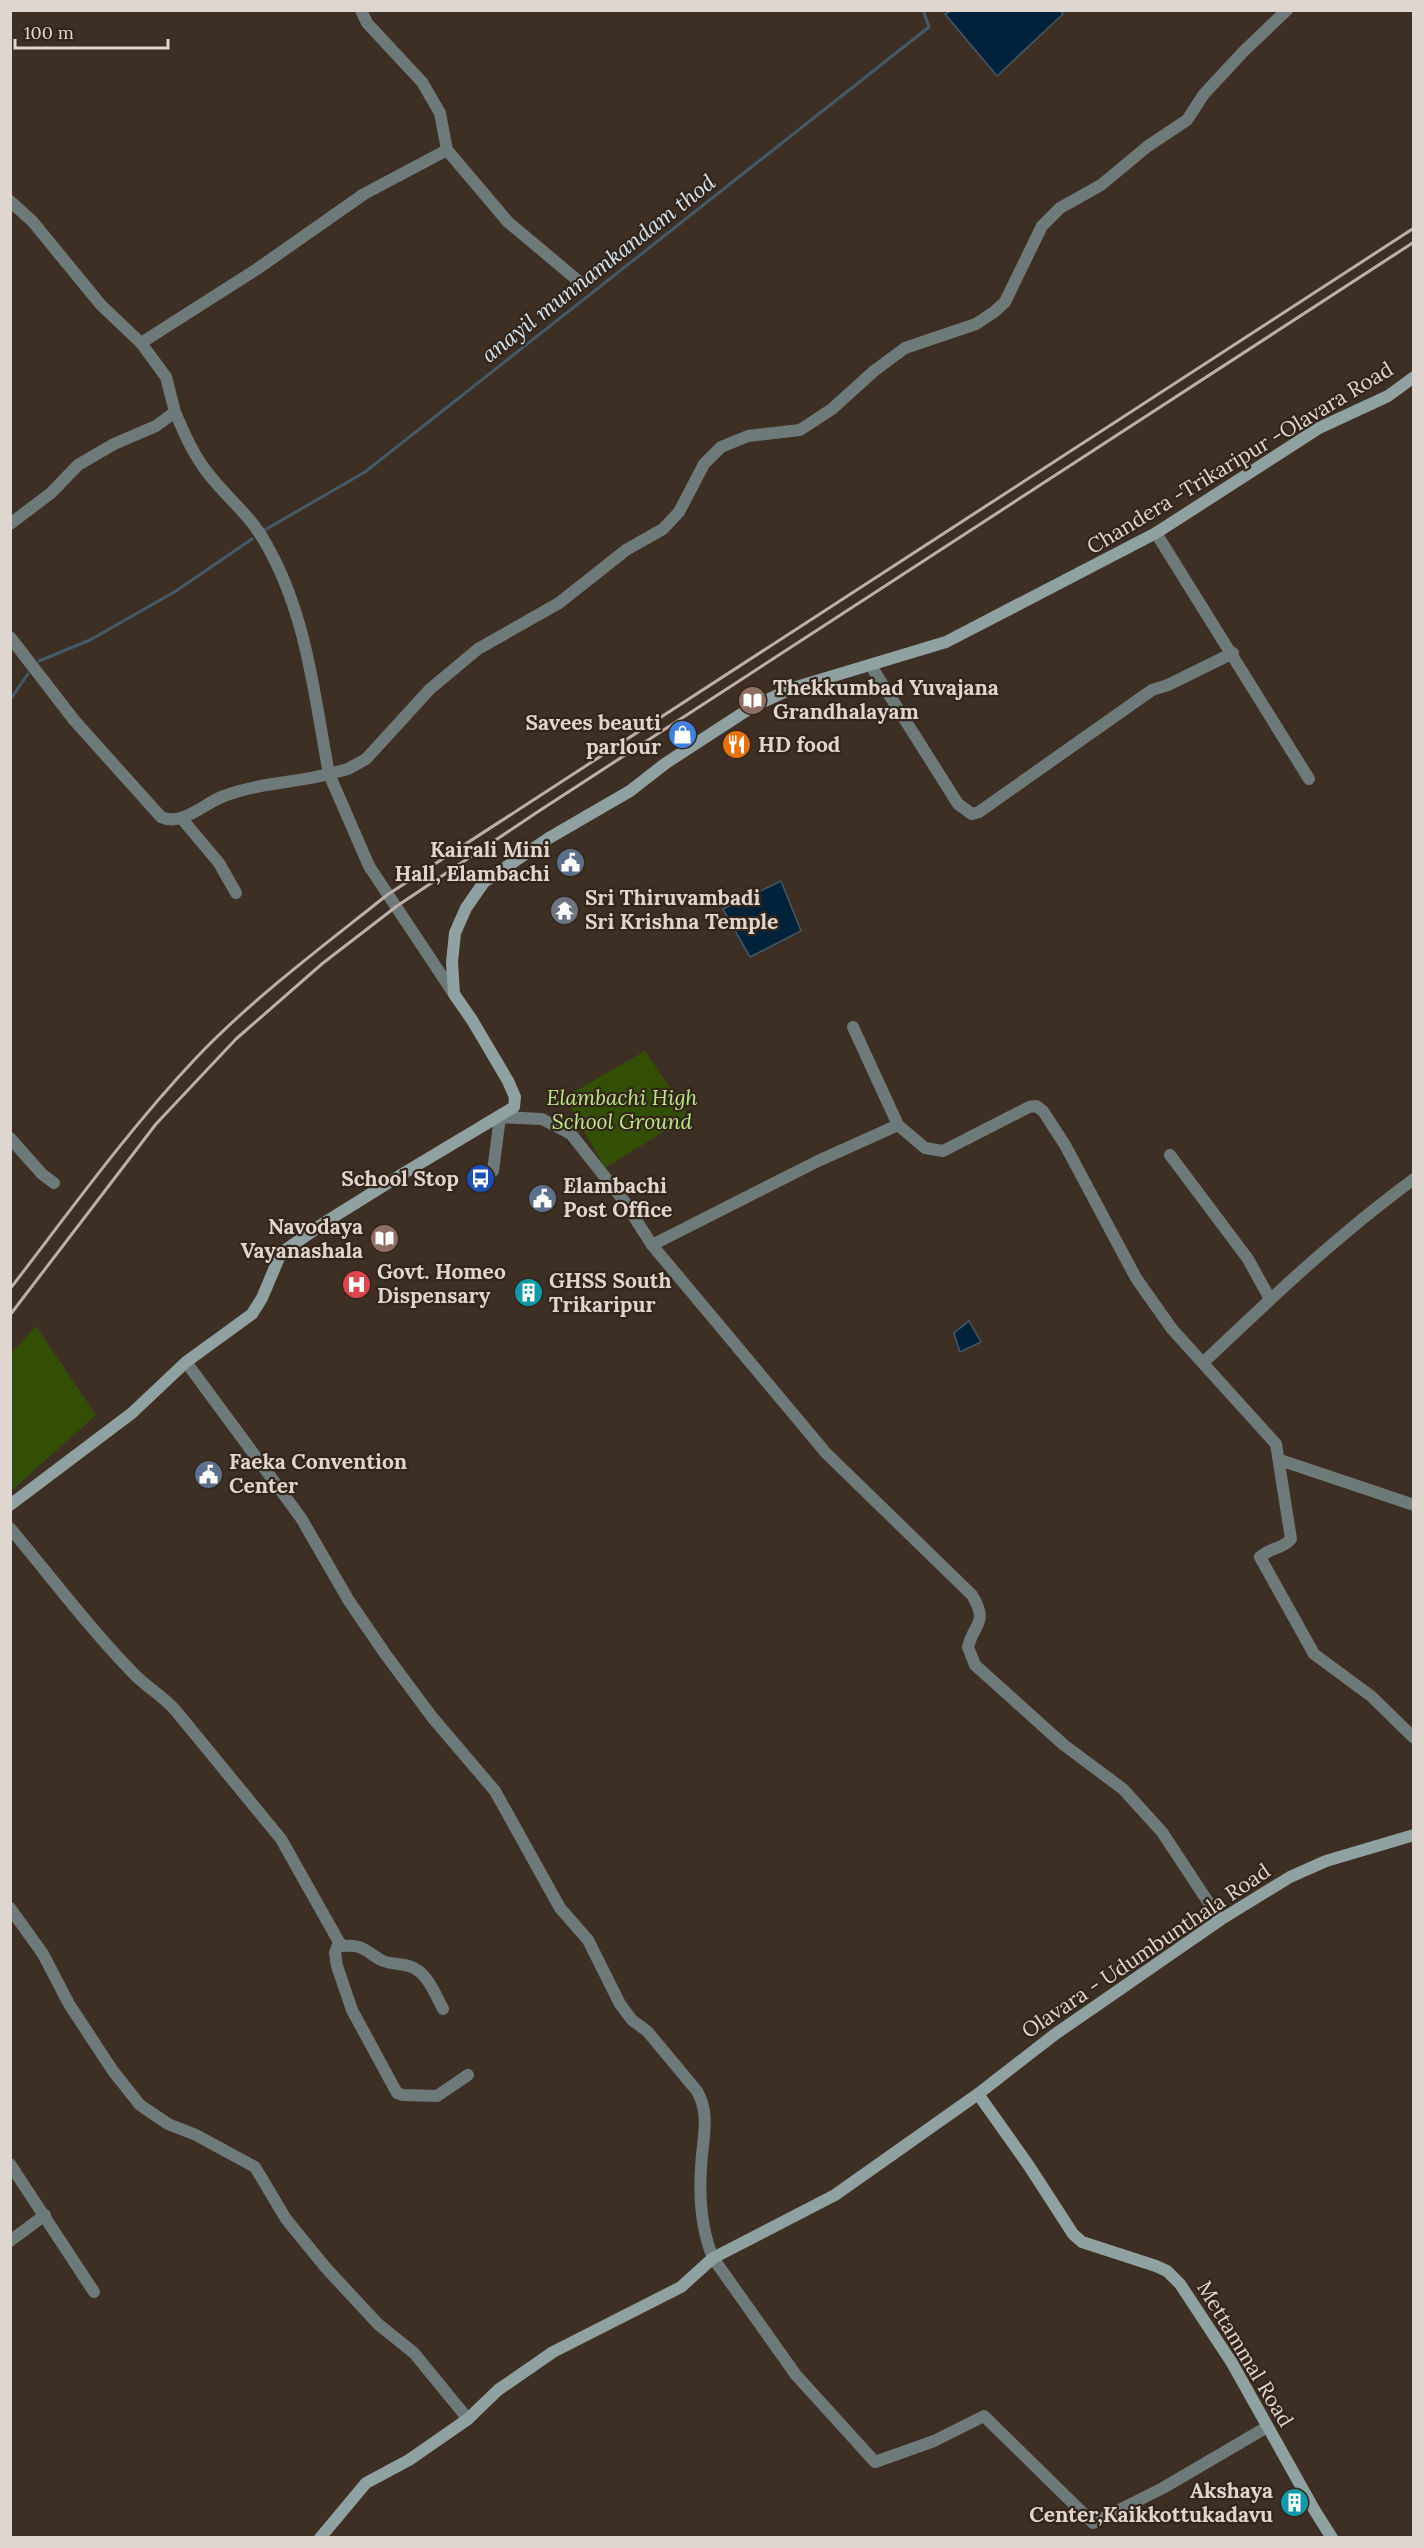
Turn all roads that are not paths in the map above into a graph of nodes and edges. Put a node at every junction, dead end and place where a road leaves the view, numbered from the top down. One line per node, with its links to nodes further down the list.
1 (361, 10): 3 (street)
2 (1287, 10): 14 (street)
3 (447, 150): 5 (street); 6 (street)
4 (10, 201): 6 (street)
5 (582, 284)
6 (141, 343): 8 (street)
7 (1413, 377): 10 (main road, Chandera -Trikaripur -Olavara Road)
8 (175, 412): 9 (street); 14 (street)
9 (10, 524)
10 (1156, 533): 12 (street); 13 (main road, Chandera -Trikaripur -Olavara Road)
11 (10, 637): 16 (street)
12 (1233, 653): 13 (street); 15 (street)
13 (871, 666): 18 (main road, Chandera -Trikaripur -Olavara Road)
14 (329, 774): 16 (street); 18 (street)
15 (1309, 779)
16 (182, 819): 17 (street)
17 (236, 893)
18 (454, 994): 20 (main road)
19 (853, 1026): 21 (street)
20 (500, 1117): 24 (street); 27 (street); 29 (main road)
21 (898, 1125): 27 (street); 30 (street)
22 (10, 1138): 26 (street)
23 (1170, 1155): 28 (street)
24 (493, 1171)
25 (1413, 1179): 28 (street)
26 (54, 1184)
27 (652, 1245): 38 (street)
28 (1270, 1299): 30 (street)
29 (186, 1362): 32 (main road); 46 (street)
30 (1204, 1362): 31 (street)
31 (1280, 1460): 33 (street); 35 (street)
32 (10, 1505)
33 (1413, 1505)
34 (10, 1528): 39 (street)
35 (1413, 1738)
36 (1413, 1834): 38 (main road, Olavara - Udumbunthala Road)
37 (10, 1908): 48 (street)
38 (1220, 1920): 42 (main road, Olavara - Udumbunthala Road)
39 (339, 1942): 40 (street); 41 (street)
40 (444, 2009)
41 (468, 2075)
42 (978, 2094): 46 (main road, Olavara - Udumbunthala Road); 49 (main road, Mettammal Road)
43 (10, 2164): 44 (street)
44 (45, 2215): 45 (street); 47 (street)
45 (10, 2241)
46 (712, 2258): 48 (main road, Olavara - Udumbunthala Road); 49 (street)
47 (94, 2292)
48 (468, 2419): 50 (main road, Olavara - Udumbunthala Road)
49 (1267, 2427): 51 (main road, Mettammal Road)
50 (320, 2538)
51 (1332, 2538)

